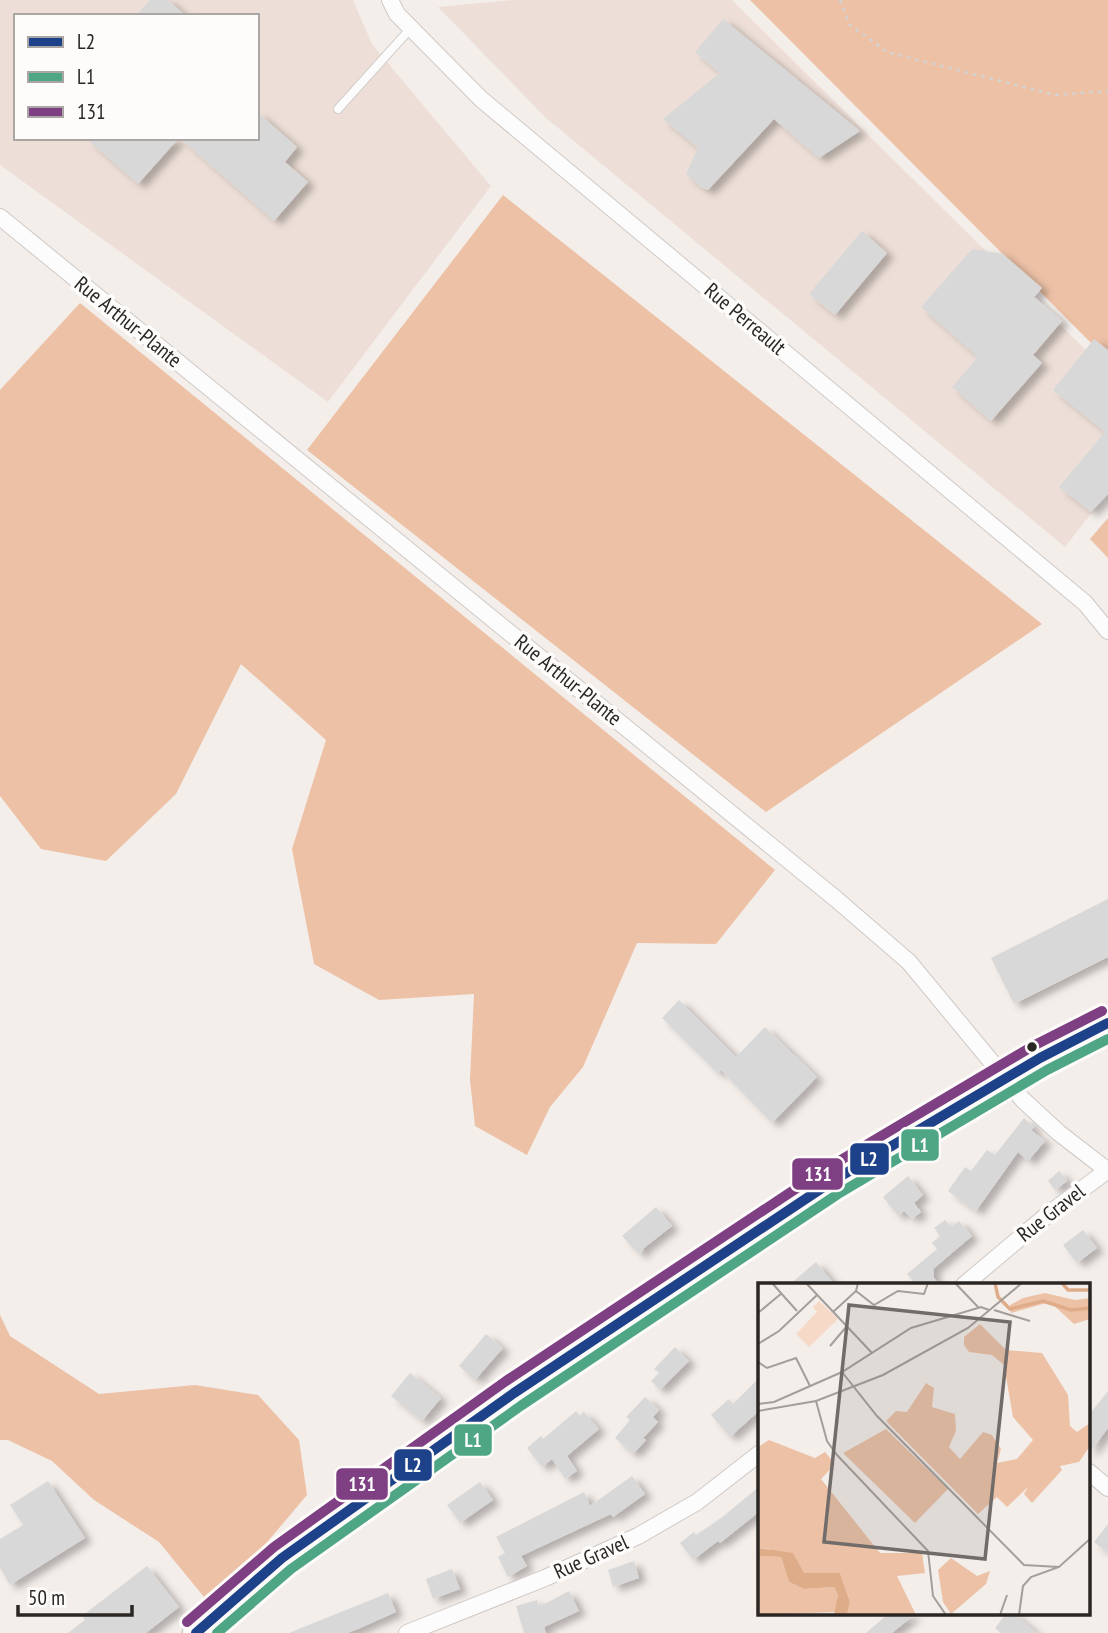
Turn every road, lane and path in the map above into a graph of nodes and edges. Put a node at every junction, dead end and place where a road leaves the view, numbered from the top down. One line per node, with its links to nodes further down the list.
1 (390, 0): 3 (street, Rue Perreault)
2 (840, 0): 4 (path)
3 (411, 28): 5 (lane); 7 (street, Rue Perreault)
4 (1108, 91)
5 (338, 109)
6 (0, 217): 9 (street, Rue Arthur-Plante)
7 (1108, 631)
8 (1108, 1023): 9 (main road)
9 (1007, 1077): 10 (street, Rue Arthur-Plante); 15 (main road)
10 (1108, 1170): 11 (street, Rue Gravel)
11 (966, 1283)
12 (758, 1455): 16 (street, Rue Gravel)
13 (1090, 1473): 14 (street)
14 (1107, 1485)
15 (196, 1633)
16 (407, 1633)

